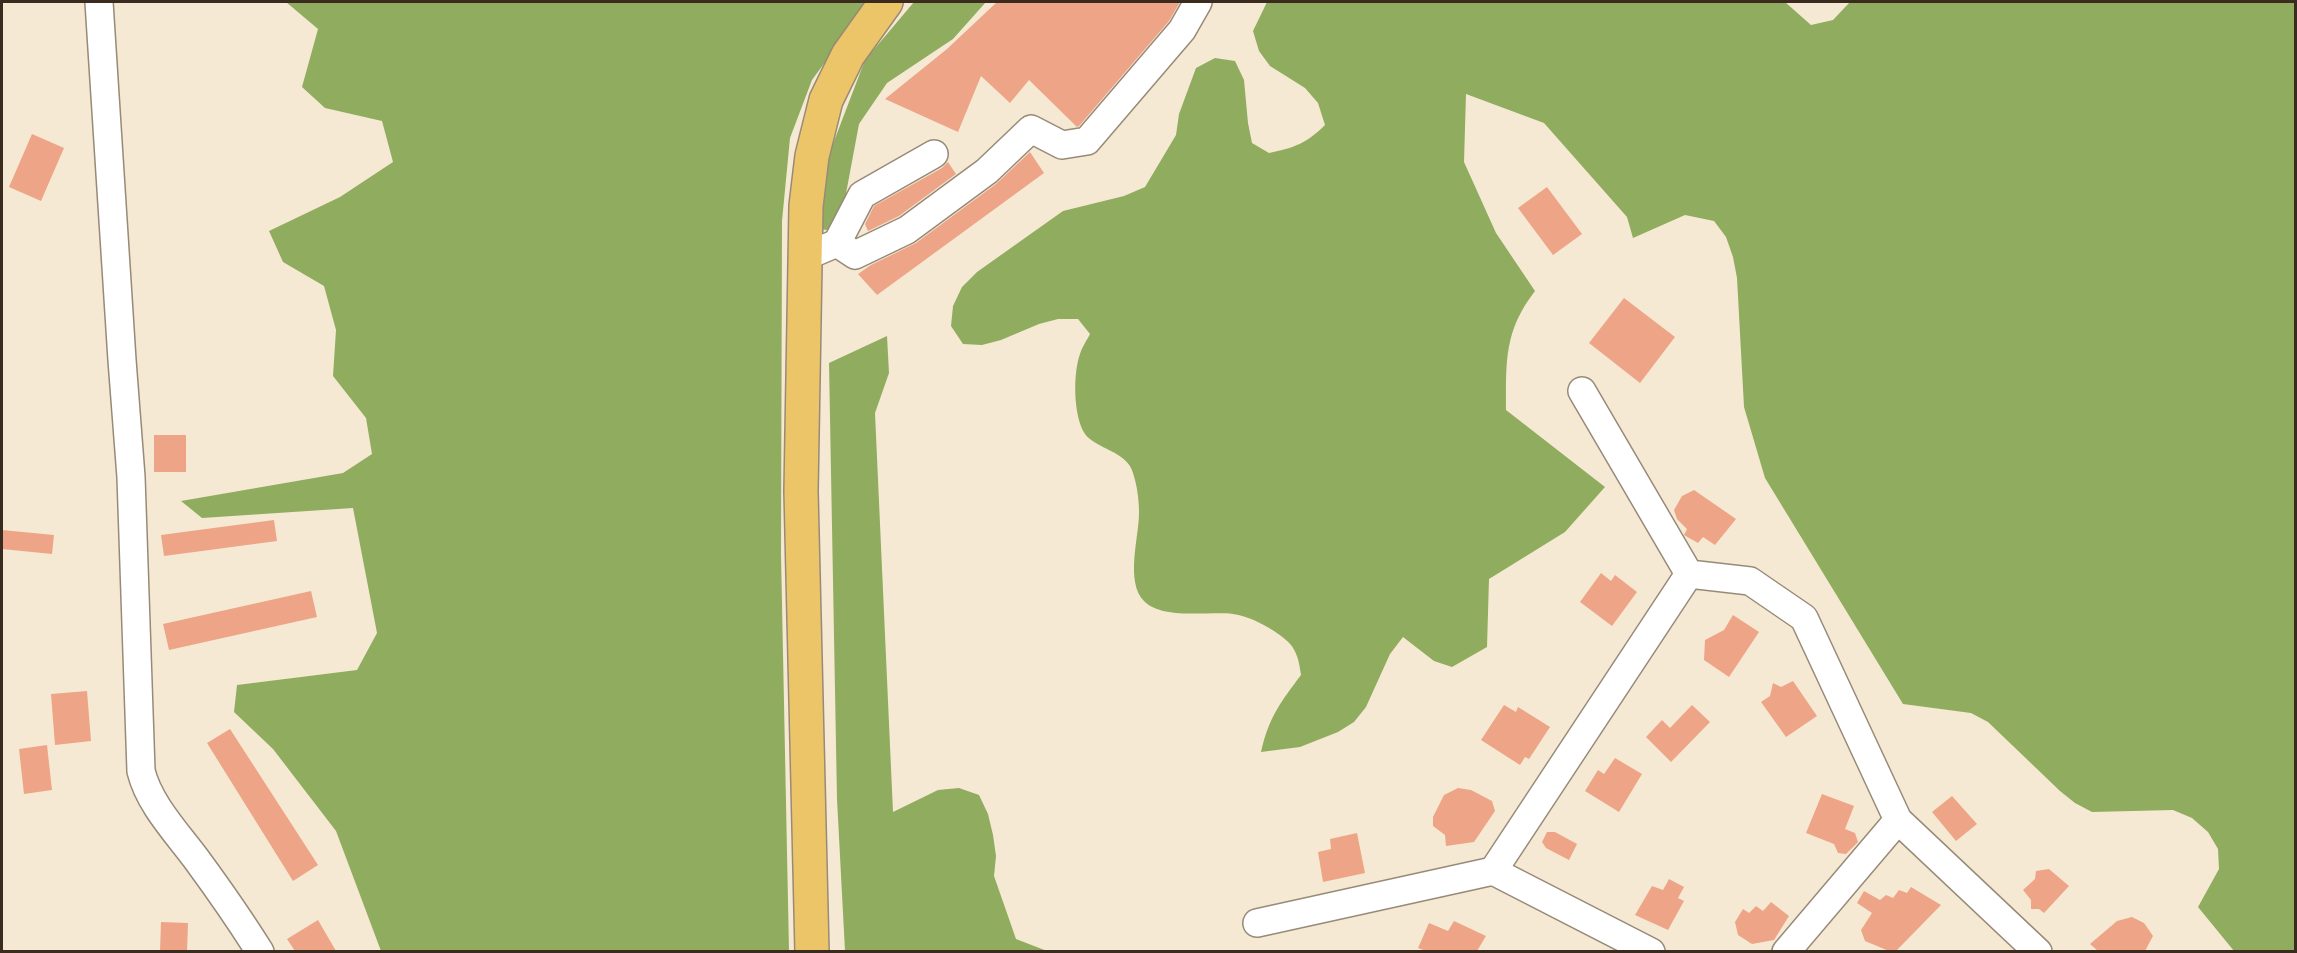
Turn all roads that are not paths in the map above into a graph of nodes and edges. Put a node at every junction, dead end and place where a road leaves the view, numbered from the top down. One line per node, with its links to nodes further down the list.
1 (99, 2): 12 (street)
2 (886, 2): 6 (main road)
3 (1198, 2): 5 (street)
4 (934, 154): 5 (street)
5 (837, 243): 6 (street)
6 (804, 257): 13 (main road)
7 (1582, 391): 8 (street)
8 (1689, 574): 9 (street); 10 (street)
9 (1898, 820): 15 (street); 16 (street)
10 (1493, 871): 11 (street); 14 (street)
11 (1257, 923)
12 (260, 951)
13 (812, 951)
14 (1651, 951)
15 (1786, 951)
16 (2038, 951)

